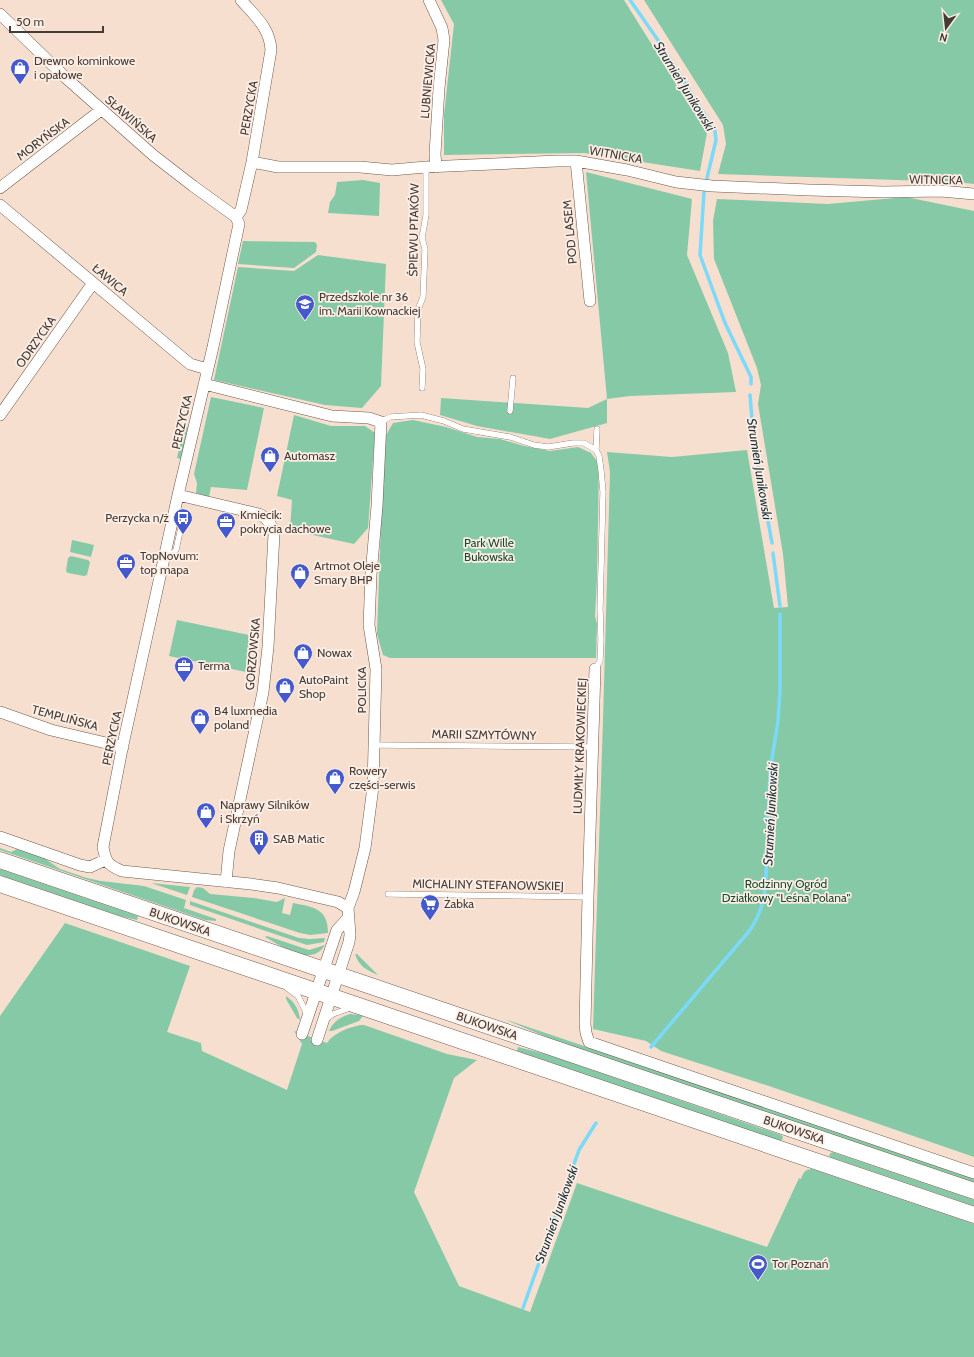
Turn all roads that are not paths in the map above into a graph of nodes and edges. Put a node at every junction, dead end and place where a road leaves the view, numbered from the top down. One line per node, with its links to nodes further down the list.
1 (241, 0): 6 (street, PERZYCKA)
2 (429, 0): 7 (street, LUBNIEWICKA)
3 (0, 14): 4 (street, SŁAWIŃSKA)
4 (101, 110): 8 (street, MORYŃSKA); 11 (street, SŁAWIŃSKA)
5 (576, 161): 7 (street, WITNICKA); 9 (street, WITNICKA); 13 (street, POD LASEM)
6 (252, 162): 7 (street, WITNICKA); 11 (street, PERZYCKA)
7 (431, 167): 17 (lane, ŚPIEWU PTAKÓW)
8 (0, 188)
9 (974, 194)
10 (0, 205): 12 (street, ŁAWICA)
11 (236, 217): 14 (street, PERZYCKA)
12 (93, 283): 14 (street, ŁAWICA); 19 (street, ODRZYCKA)
13 (590, 301)
14 (207, 369): 16 (street, PERZYCKA)
15 (513, 378): 18 (lane)
16 (204, 384): 20 (street); 23 (street, PERZYCKA)
17 (422, 388)
18 (510, 411)
19 (0, 415)
20 (381, 422): 22 (lane); 26 (street, POLICKA)
21 (596, 429): 22 (lane, LUDMIŁY KRAKOWIECKIEJ)
22 (596, 450): 24 (lane, LUDMIŁY KRAKOWIECKIEJ)
23 (178, 495): 27 (street, PERZYCKA); 32 (street, GORZOWSKA)
24 (595, 669): 28 (street, LUDMIŁY KRAKOWIECKIEJ)
25 (0, 712): 27 (street, TEMPLIŃSKA)
26 (374, 745): 28 (lane, MARII SZMYTÓWNY); 36 (street, POLICKA)
27 (123, 747): 31 (street, PERZYCKA)
28 (593, 747): 35 (street, LUDMIŁY KRAKOWIECKIEJ)
29 (0, 837): 31 (street)
30 (0, 860): 37 (main road, BUKOWSKA)
31 (105, 860): 32 (street)
32 (226, 882): 36 (street)
33 (0, 884): 38 (main road, BUKOWSKA)
34 (388, 894): 35 (lane, MICHALINY STEFANOWSKIEJ)
35 (588, 897): 46 (street, LUDMIŁY KRAKOWIECKIEJ)
36 (348, 912): 37 (street, POLICKA); 37 (street, POLICKA)
37 (331, 973): 39 (street, POLICKA); 40 (street, POLICKA); 47 (main road, BUKOWSKA)
38 (273, 977): 39 (main road, BUKOWSKA); 42 (lane)
39 (317, 992): 40 (main road, BUKOWSKA); 42 (street, POLICKA)
40 (332, 997): 41 (main road, BUKOWSKA); 43 (street, POLICKA)
41 (360, 1006): 43 (lane); 48 (main road, BUKOWSKA)
42 (308, 1016): 44 (street, POLICKA)
43 (324, 1021): 45 (street, POLICKA)
44 (302, 1034)
45 (317, 1040)
46 (974, 1173)
47 (974, 1191)
48 (974, 1215)

